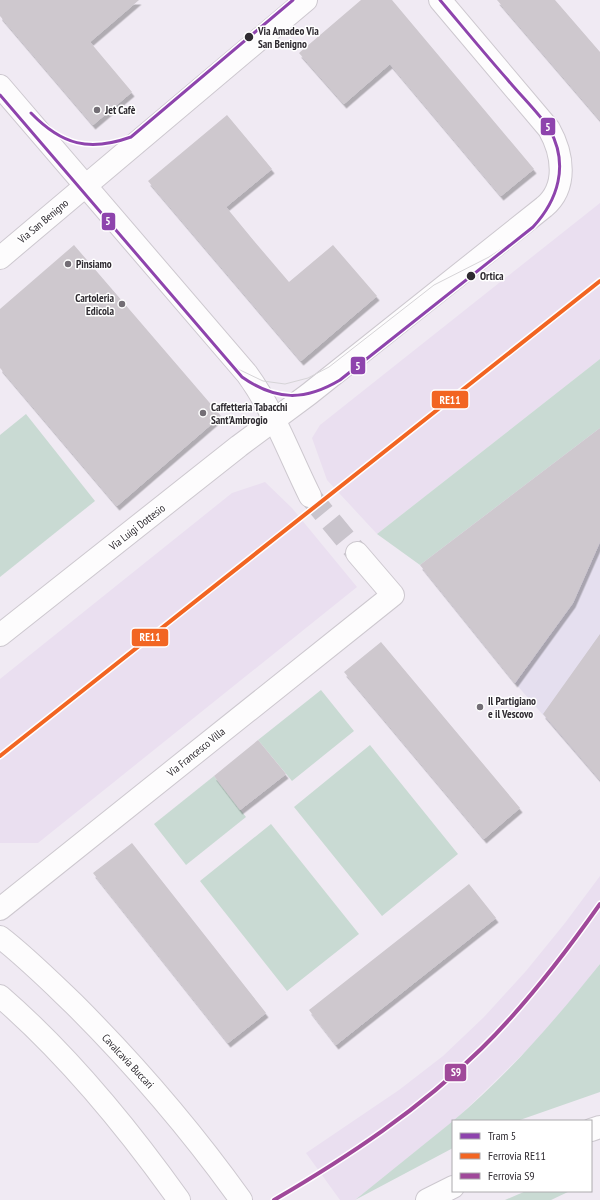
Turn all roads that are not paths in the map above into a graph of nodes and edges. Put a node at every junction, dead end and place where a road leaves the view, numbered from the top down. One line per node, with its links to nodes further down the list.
1 (306, 0): 4 (street, Via San Benigno)
2 (440, 0): 6 (street, Via Luigi Dottesio)
3 (0, 86): 4 (street)
4 (86, 185): 5 (street, Via San Benigno); 6 (street)
5 (0, 258)
6 (274, 420): 7 (street); 9 (street, Via Luigi Dottesio)
7 (310, 496)
8 (357, 553): 10 (street, Via Francesco Villa)
9 (0, 635)
10 (0, 909)
11 (0, 937): 14 (street, Cavalcavia Buccari)
12 (0, 996): 15 (street)
13 (452, 1188): 16 (street)
14 (238, 1195)
15 (179, 1200)
16 (427, 1200)

